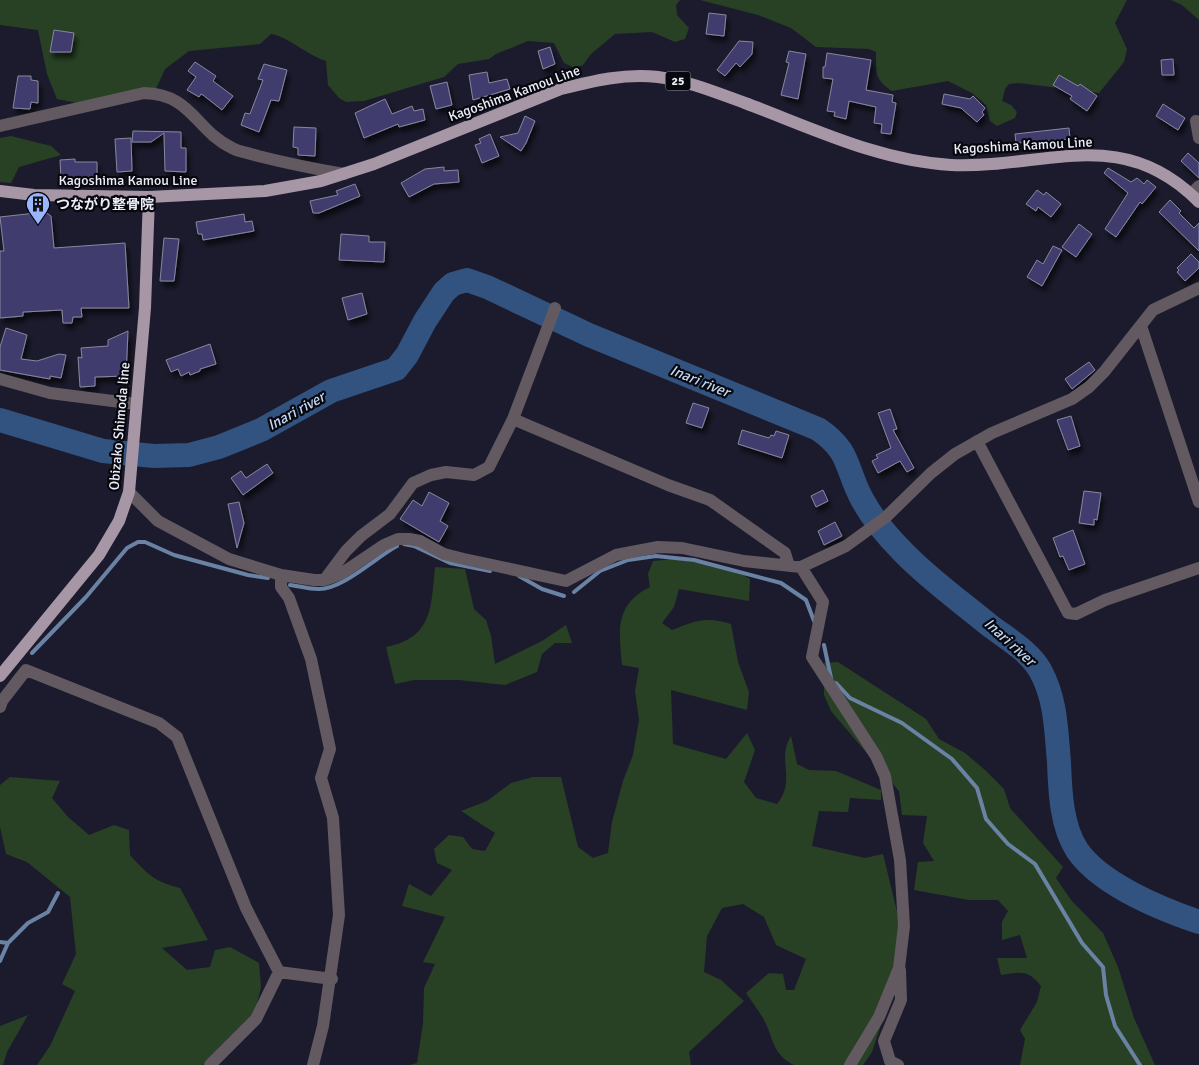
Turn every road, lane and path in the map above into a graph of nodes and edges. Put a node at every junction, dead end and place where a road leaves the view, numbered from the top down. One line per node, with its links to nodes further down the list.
1 (1196, 121): 3 (street)
2 (0, 126): 4 (street)
3 (1199, 138)
4 (344, 174): 6 (main road, Kagoshima Kamou Line / 25); 7 (main road, Kagoshima Kamou Line / 25)
5 (0, 191): 7 (main road, Kagoshima Kamou Line / 25)
6 (1196, 194)
7 (149, 197): 12 (main road, Obizako Shimoda line)
8 (1199, 288): 10 (street)
9 (556, 308): 13 (street)
10 (1141, 326): 14 (street); 16 (street)
11 (0, 379): 12 (street)
12 (136, 404): 15 (main road, Obizako Shimoda line)
13 (513, 419): 17 (street); 20 (street)
14 (977, 442): 17 (street); 18 (street)
15 (129, 492): 19 (street); 21 (main road, Obizako Shimoda line)
16 (1199, 502)
17 (795, 567): 20 (street); 23 (street)
18 (1199, 568)
19 (281, 575): 20 (street); 25 (street)
20 (325, 580)
21 (0, 676)
22 (0, 707): 24 (street)
23 (900, 965): 28 (street); 29 (street)
24 (279, 972): 25 (street); 26 (street)
25 (332, 979): 27 (street)
26 (210, 1065)
27 (313, 1065)
28 (850, 1065)
29 (898, 1065)

